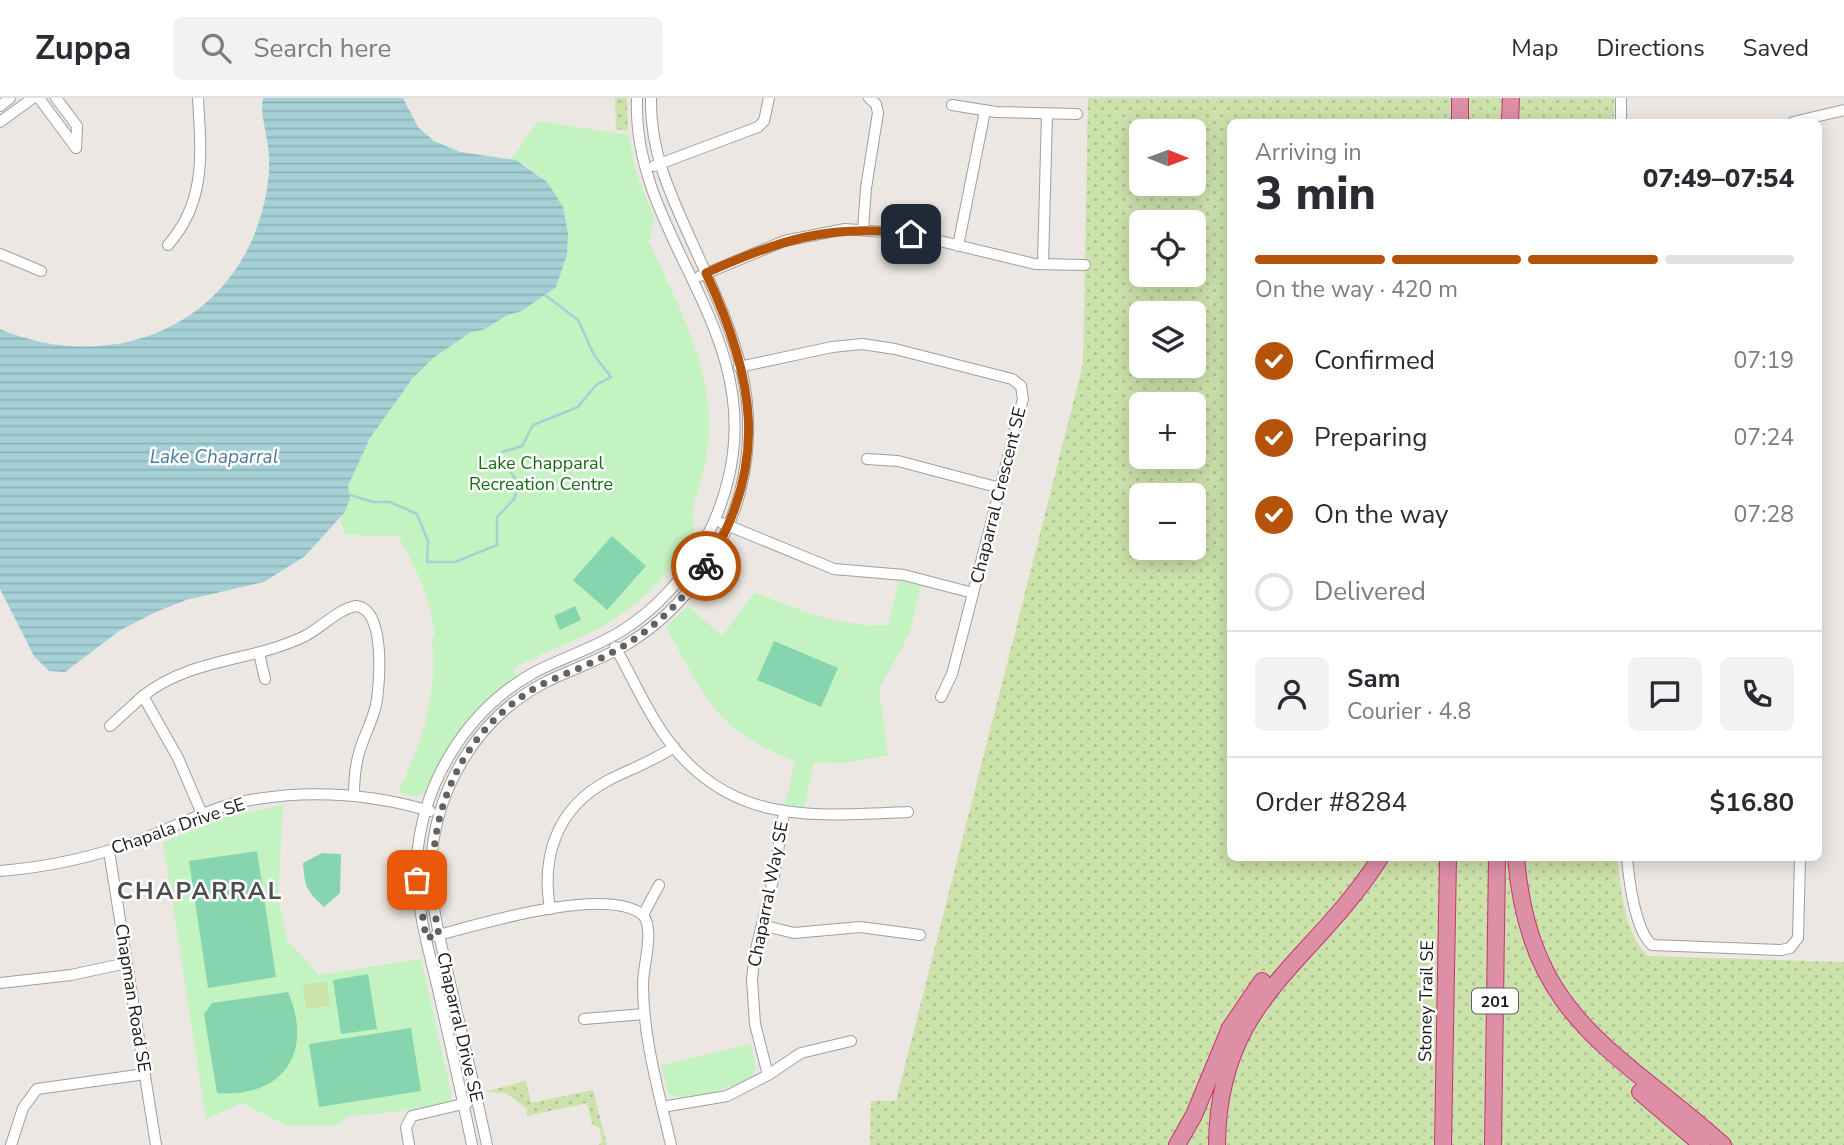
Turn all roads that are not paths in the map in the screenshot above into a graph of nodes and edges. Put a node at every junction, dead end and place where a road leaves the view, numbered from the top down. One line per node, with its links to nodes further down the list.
1 (10, 98): 13 (street)
2 (33, 98): 23 (street)
3 (39, 98): 4 (street)
4 (56, 98)
5 (198, 98): 27 (street)
6 (637, 98): 25 (street, Chaparral Drive SE)
7 (651, 98): 24 (street, Chaparral Drive SE)
8 (769, 98): 24 (street)
9 (869, 98): 26 (street)
10 (1460, 98): 19 (highway)
11 (1511, 98): 20 (highway)
12 (1621, 98): 21 (street)
13 (0, 106)
14 (952, 106): 16 (street)
15 (1844, 110): 22 (street)
16 (985, 111): 17 (street); 28 (street)
17 (1047, 114): 18 (street); 30 (street)
18 (1077, 114)
19 (1460, 119)
20 (1510, 119)
21 (1621, 119)
22 (1806, 119)
23 (0, 122)
24 (659, 165): 25 (street); 33 (street, Chaparral Drive SE)
25 (646, 169): 34 (street, Chaparral Drive SE)
26 (863, 229): 28 (street); 33 (street)
27 (168, 245)
28 (958, 246): 30 (street)
29 (0, 254): 32 (street)
30 (1042, 264): 31 (street)
31 (1085, 265)
32 (41, 271)
33 (706, 273): 34 (street); 35 (street, Chaparral Drive SE)
34 (694, 279): 36 (street, Chaparral Drive SE)
35 (743, 366): 36 (street, Chaparral Crescent SE); 38 (street, Chaparral Crescent SE); 40 (street, Chaparral Drive SE)
36 (729, 369): 39 (street, Chaparral Drive SE)
37 (867, 459): 38 (street)
38 (1000, 488): 41 (street, Chaparral Crescent SE)
39 (715, 520): 40 (street, Chaparral Crescent SE); 42 (street, Chaparral Drive SE)
40 (729, 525): 41 (street, Chaparral Crescent SE); 43 (street, Chaparral Drive SE)
41 (973, 593): 47 (street)
42 (609, 638): 43 (street, Chaparral Way SE); 51 (street, Chaparral Drive SE)
43 (617, 650): 49 (street, Chaparral Way SE); 55 (street, Chaparral Drive SE)
44 (259, 653): 45 (street); 46 (street); 50 (street)
45 (265, 679)
46 (143, 696): 48 (street); 54 (street)
47 (941, 698)
48 (110, 726)
49 (674, 747): 53 (street, Chaparral Way SE); 66 (street)
50 (354, 795): 51 (street, Chapala Drive SE); 54 (street, Chapala Drive SE)
51 (426, 810): 55 (street, Chapala Drive SE); 71 (street, Chaparral Drive SE)
52 (908, 812): 53 (street)
53 (784, 813): 68 (street, Chaparral Way SE)
54 (202, 814): 56 (street, Chapala Drive SE)
55 (439, 814): 69 (street, Chaparral Drive SE)
56 (109, 851): 63 (street, Chapala Drive SE); 72 (street, Chapman Road SE)
57 (1378, 861): 64 (highway)
58 (1448, 861): 91 (highway, Stoney Trail SE)
59 (1497, 861): 92 (highway, 201)
60 (1517, 861): 74 (highway)
61 (1628, 861): 62 (street)
62 (1800, 861)
63 (0, 871)
64 (1366, 878): 89 (highway); 90 (highway)
65 (659, 885): 67 (street)
66 (550, 909): 67 (street); 69 (street)
67 (643, 915): 75 (street)
68 (762, 925): 70 (street); 79 (street, Chaparral Way SE)
69 (439, 935): 71 (street); 80 (street, Chaparral Drive SE)
70 (920, 935)
71 (426, 938): 81 (street, Chaparral Drive SE)
72 (127, 963): 73 (street); 78 (street, Chapman Road SE)
73 (0, 983)
74 (1553, 988): 93 (highway); 94 (highway)
75 (644, 1014): 76 (street); 82 (street)
76 (584, 1019)
77 (851, 1041): 79 (street)
78 (145, 1074): 83 (street); 84 (street, Chapman Road SE)
79 (768, 1075): 82 (street)
80 (477, 1101): 81 (street); 87 (street, Chaparral Drive SE)
81 (463, 1103): 85 (street); 86 (street, Chaparral Drive SE)
82 (662, 1107): 88 (street)
83 (11, 1145)
84 (156, 1145)
85 (409, 1145)
86 (472, 1145)
87 (487, 1145)
88 (671, 1145)
89 (1177, 1145)
90 (1217, 1145)
91 (1443, 1145)
92 (1493, 1145)
93 (1702, 1145)
94 (1723, 1145)

